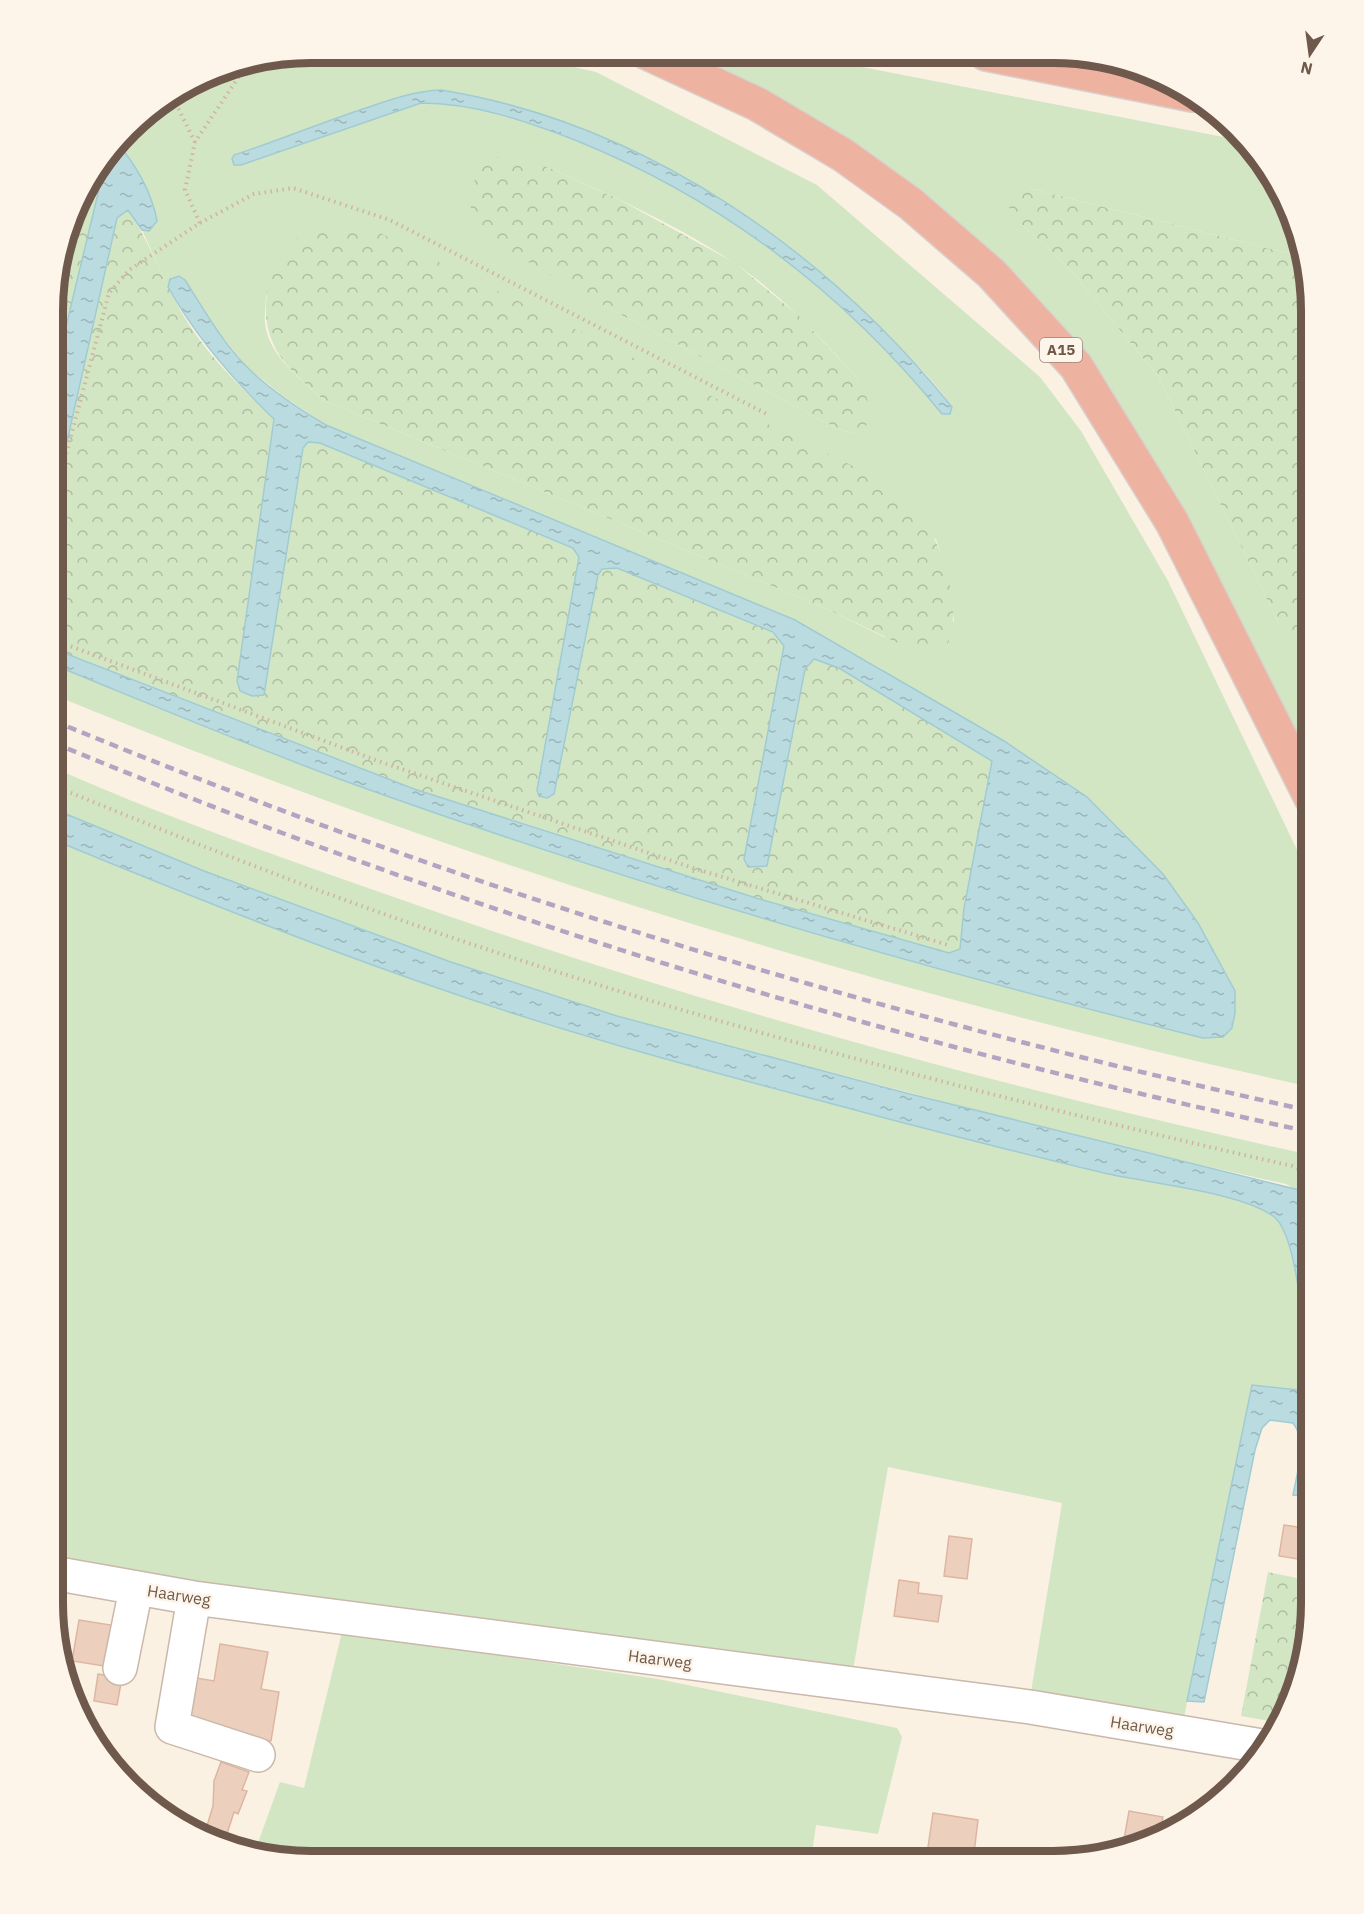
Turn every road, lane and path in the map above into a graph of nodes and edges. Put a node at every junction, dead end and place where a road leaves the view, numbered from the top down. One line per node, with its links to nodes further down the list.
1 (667, 63): 11 (highway, A15)
2 (1031, 63): 4 (highway)
3 (241, 73): 6 (path)
4 (1164, 89)
5 (176, 103): 6 (path)
6 (195, 142): 7 (path)
7 (200, 223): 8 (path); 9 (path)
8 (767, 414)
9 (63, 466)
10 (63, 643): 13 (path)
11 (1301, 778)
12 (63, 790): 14 (path)
13 (948, 945)
14 (1301, 1170)
15 (63, 1575): 16 (street, Haarweg)
16 (136, 1589): 17 (street, Haarweg); 18 (street)
17 (194, 1598): 19 (street, Haarweg); 20 (street)
18 (120, 1668)
19 (1256, 1745)
20 (258, 1755)

